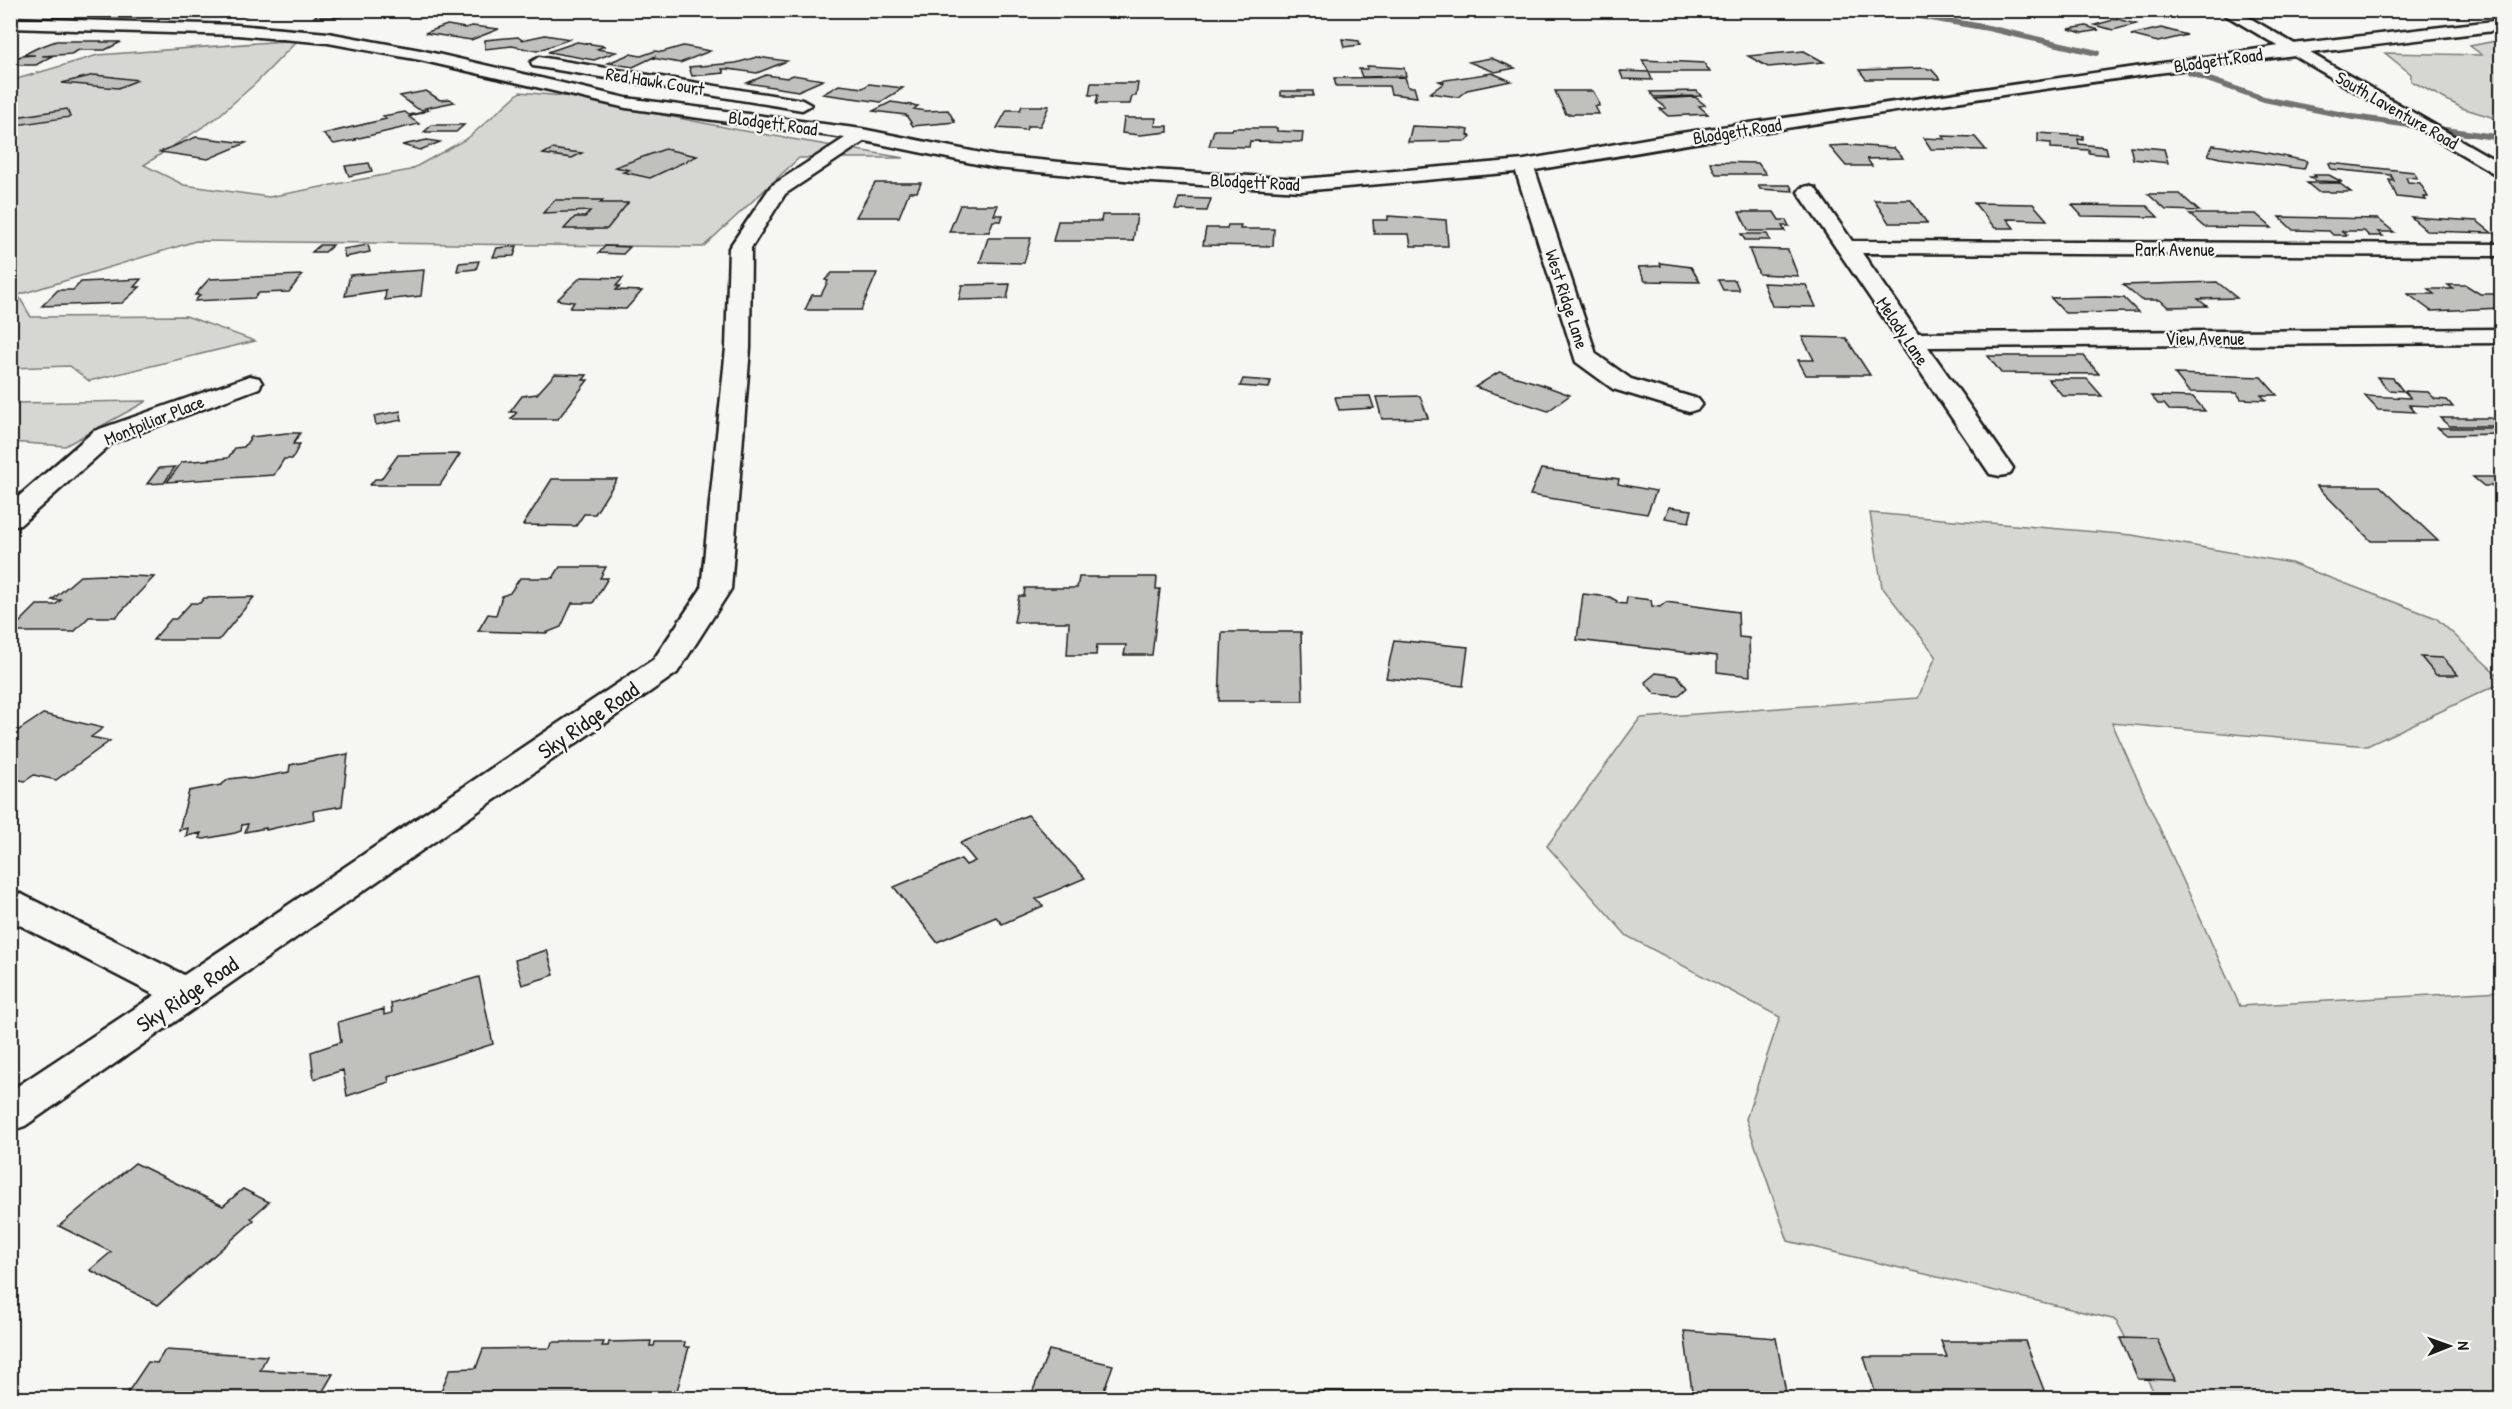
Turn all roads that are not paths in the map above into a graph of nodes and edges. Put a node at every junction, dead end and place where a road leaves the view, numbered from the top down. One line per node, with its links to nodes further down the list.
1 (2224, 10): 4 (street, South Laventure Road)
2 (10, 22): 6 (street, Blodgett Road)
3 (2502, 25): 4 (street, Blodgett Road)
4 (2292, 49): 10 (street, Blodgett Road); 11 (street, South Laventure Road)
5 (498, 56): 6 (street)
6 (437, 59): 9 (street, Blodgett Road)
7 (522, 59): 8 (street, Red Hawk Court)
8 (822, 108)
9 (847, 127): 10 (street, Blodgett Road); 22 (street, Sky Ridge Road)
10 (1524, 166): 18 (street, West Ridge Lane)
11 (2502, 172)
12 (1808, 192): 13 (street, Melody Lane)
13 (1848, 248): 14 (street, Park Avenue); 16 (street, Melody Lane)
14 (2502, 250)
15 (2502, 336): 16 (street, View Avenue)
16 (1908, 340): 19 (street, Melody Lane)
17 (250, 383): 20 (street, Montpiliar Place)
18 (1689, 404)
19 (2000, 468)
20 (10, 519)
21 (10, 904): 22 (street)
22 (188, 994): 23 (street, Sky Ridge Road)
23 (10, 1114)

